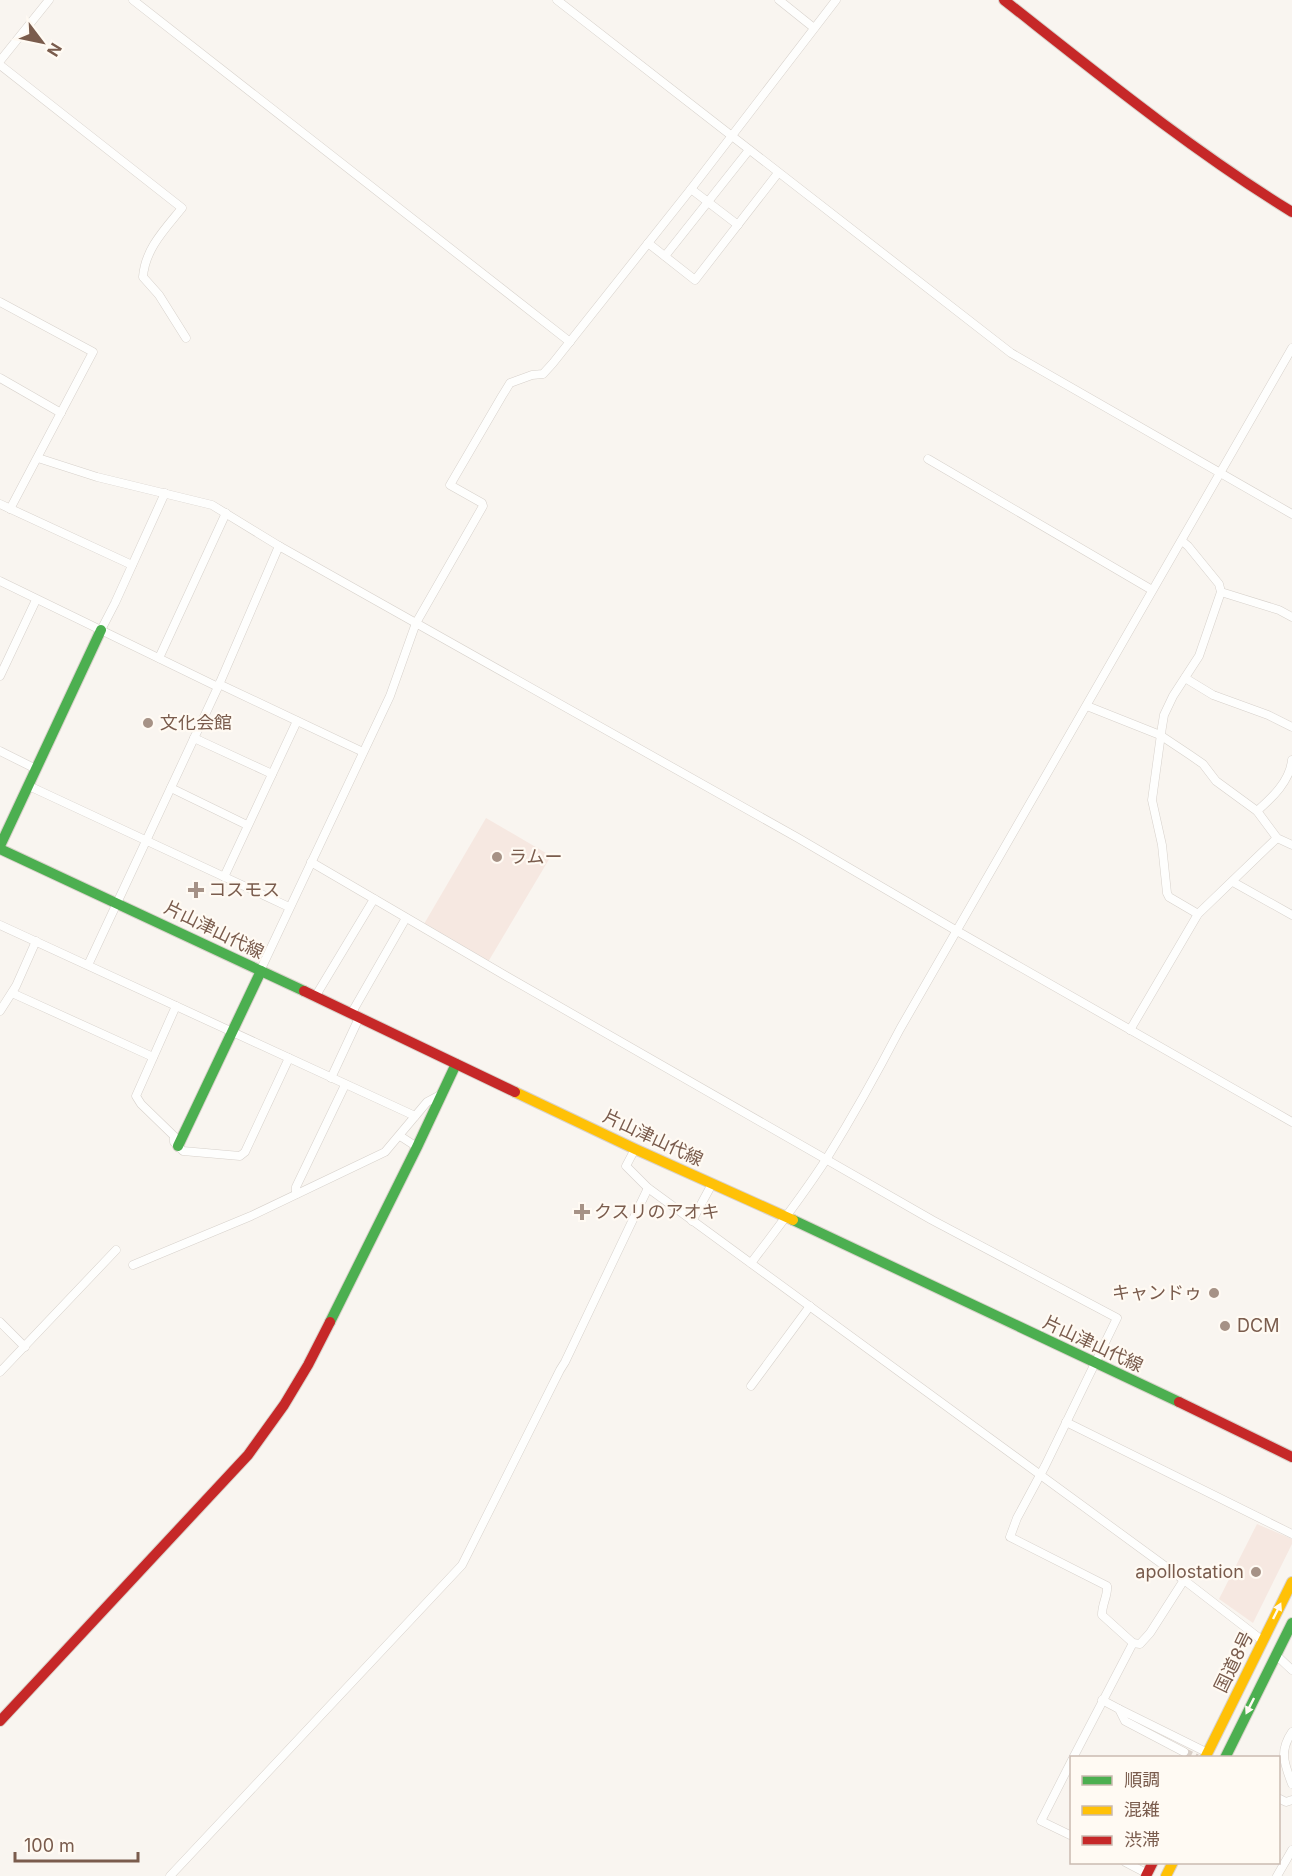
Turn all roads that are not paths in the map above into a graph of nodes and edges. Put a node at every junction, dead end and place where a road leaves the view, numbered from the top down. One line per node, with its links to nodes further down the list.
1 (49, 0): 8 (street)
2 (132, 0): 20 (street)
3 (556, 0): 9 (street)
4 (779, 0): 7 (street)
5 (836, 0): 7 (street)
6 (1004, 0): 14 (main road)
7 (814, 28): 9 (street)
8 (0, 63): 19 (street)
9 (730, 136): 10 (street); 12 (street)
10 (749, 150): 11 (street); 13 (street)
11 (778, 173): 15 (street); 26 (street)
12 (690, 189): 13 (street); 16 (street)
13 (708, 201): 15 (street); 17 (street)
14 (1292, 212)
15 (738, 225): 17 (street)
16 (648, 243): 17 (street); 20 (street)
17 (665, 256)
18 (0, 302): 23 (street)
19 (186, 338)
20 (570, 342): 40 (street)
21 (1292, 348): 26 (street)
22 (0, 378): 23 (street)
23 (62, 412): 24 (street)
24 (38, 458): 27 (street); 29 (street)
25 (928, 459): 36 (street)
26 (1220, 474): 31 (street); 32 (street)
27 (165, 493): 30 (street); 34 (street)
28 (0, 504): 29 (street)
29 (10, 508): 34 (street)
30 (226, 513): 33 (street); 42 (street)
31 (1292, 514)
32 (1182, 541): 36 (street); 37 (street)
33 (279, 546): 40 (street); 45 (street)
34 (132, 565): 41 (street)
35 (0, 581): 38 (street)
36 (1152, 590): 46 (street)
37 (1221, 592): 39 (street); 44 (street)
38 (36, 600): 41 (street); 43 (street)
39 (1292, 617)
40 (416, 622): 52 (street); 74 (street)
41 (101, 630): 42 (street); 54 (main road)
42 (159, 658): 45 (street)
43 (0, 676)
44 (1185, 678): 48 (street); 49 (street)
45 (219, 685): 47 (street); 50 (street)
46 (1087, 706): 49 (street); 74 (street)
47 (297, 722): 52 (street); 55 (street)
48 (1292, 727)
49 (1160, 735): 58 (street); 70 (street)
50 (194, 738): 55 (street); 57 (street)
51 (0, 751): 54 (street)
52 (363, 752): 64 (street)
53 (1292, 760): 58 (street)
54 (36, 769): 56 (main road)
55 (272, 774): 59 (street)
56 (29, 786): 61 (street); 63 (main road)
57 (171, 788): 59 (street); 61 (street)
58 (1257, 811): 60 (street)
59 (248, 825): 65 (street)
60 (1278, 838): 62 (street); 66 (street)
61 (146, 841): 65 (street); 68 (street)
62 (1292, 845)
63 (0, 848): 68 (main road, 片山津山代線)
64 (311, 862): 67 (street); 69 (street)
65 (224, 877): 69 (street)
66 (1233, 882): 70 (street); 71 (street)
67 (374, 898): 72 (street); 79 (street)
68 (116, 902): 76 (street); 77 (main road, 片山津山代線)
69 (289, 907): 77 (street)
70 (1198, 914): 83 (street)
71 (1292, 915)
72 (406, 918): 82 (street); 97 (street)
73 (0, 925): 75 (street)
74 (957, 931): 83 (street); 97 (street)
75 (36, 941): 76 (street); 78 (street)
76 (88, 965): 80 (street)
77 (260, 971): 79 (main road, 片山津山代線); 84 (main road)
78 (12, 993): 81 (street); 85 (street)
79 (315, 997): 82 (main road, 片山津山代線)
80 (176, 1006): 84 (street); 85 (street)
81 (0, 1011)
82 (355, 1016): 87 (main road, 片山津山代線); 88 (street)
83 (1130, 1030): 92 (street)
84 (233, 1032): 86 (street); 94 (main road)
85 (153, 1057): 94 (street)
86 (289, 1058): 88 (street); 94 (street)
87 (456, 1064): 90 (main road); 96 (main road, 片山津山代線)
88 (331, 1078): 89 (street)
89 (345, 1085): 91 (street); 100 (street)
90 (442, 1094): 91 (street); 95 (main road)
91 (415, 1116): 93 (street)
92 (1292, 1122)
93 (400, 1136): 95 (street); 100 (street)
94 (178, 1146)
95 (417, 1147): 125 (main road)
96 (635, 1149): 98 (main road, 片山津山代線); 99 (street)
97 (826, 1159): 101 (street); 109 (street)
98 (712, 1184): 101 (main road, 片山津山代線); 102 (street)
99 (648, 1188): 102 (street); 138 (street)
100 (296, 1194): 105 (street)
101 (786, 1217): 104 (street); 109 (main road, 片山津山代線)
102 (692, 1221): 104 (street)
103 (116, 1250): 108 (street)
104 (751, 1263): 106 (street)
105 (133, 1265)
106 (810, 1306): 111 (street); 114 (street)
107 (0, 1322): 108 (street)
108 (25, 1347): 110 (street)
109 (1094, 1363): 112 (street); 113 (main road, 片山津山代線)
110 (0, 1372)
111 (751, 1386)
112 (1066, 1422): 114 (street); 115 (street)
113 (1292, 1456)
114 (1039, 1475): 116 (street); 120 (street)
115 (1292, 1533)
116 (1184, 1580): 119 (street); 120 (street)
117 (1292, 1581): 119 (main road, 国道8号, one-way to 117)
118 (1292, 1623): 121 (main road, 国道8号)
119 (1263, 1641): 129 (main road, 国道8号)
120 (1133, 1643): 123 (street)
121 (1276, 1655): 122 (street); 131 (main road, 国道8号, one-way to 131)
122 (1292, 1670)
123 (1102, 1701): 124 (street); 130 (street)
124 (1119, 1709): 128 (street); 129 (street)
125 (0, 1721)
126 (1292, 1732): 127 (street)
127 (1288, 1745): 133 (street)
128 (1184, 1752)
129 (1206, 1755)
130 (1074, 1756)
131 (1226, 1756)
132 (1070, 1763): 134 (street)
133 (1292, 1784)
134 (1070, 1836)
135 (1292, 1850): 139 (street)
136 (1127, 1864): 137 (street)
137 (1149, 1875)
138 (171, 1876)
139 (1277, 1876)

